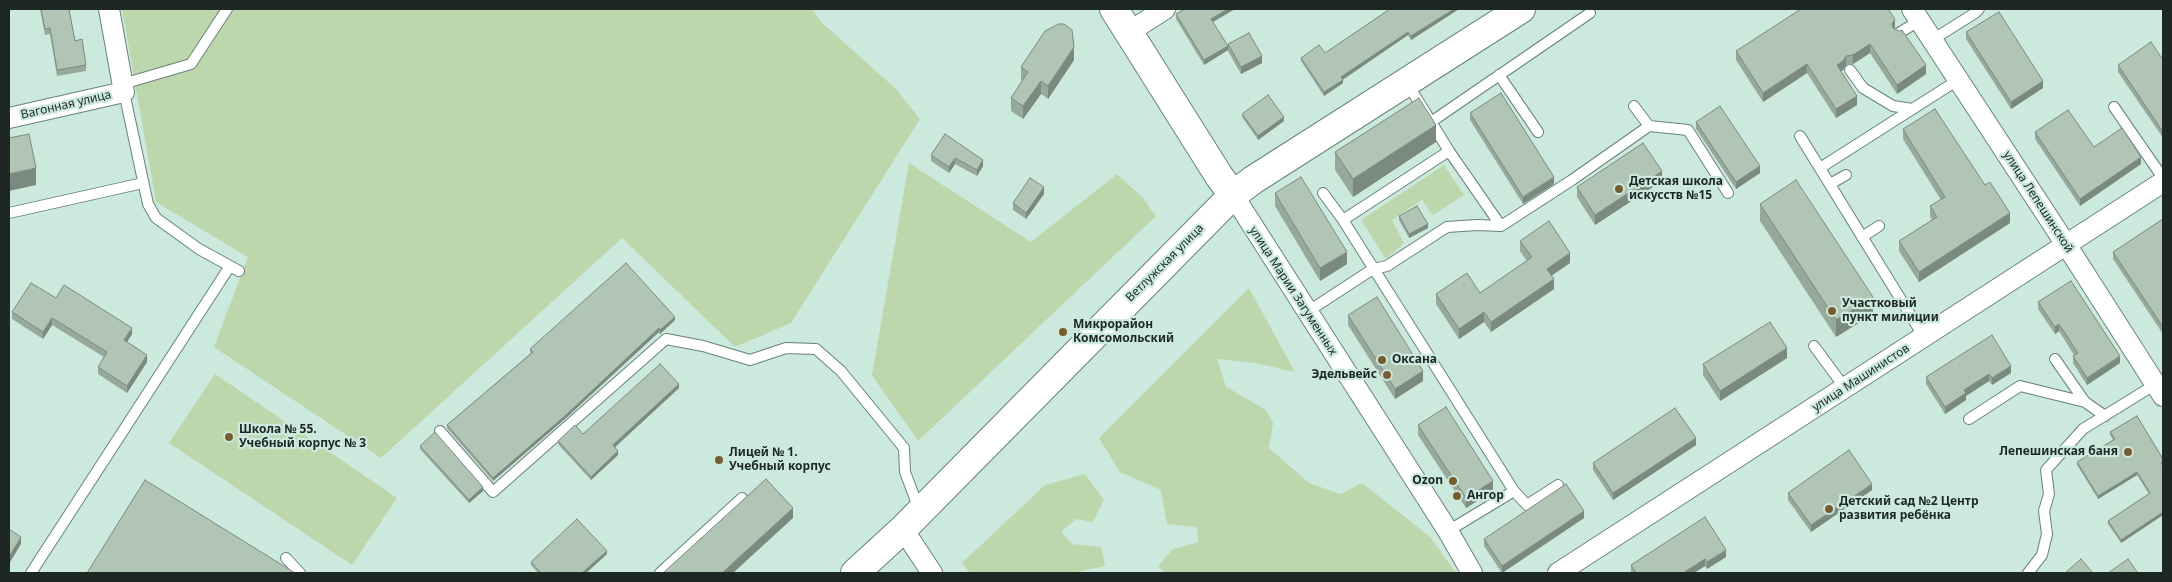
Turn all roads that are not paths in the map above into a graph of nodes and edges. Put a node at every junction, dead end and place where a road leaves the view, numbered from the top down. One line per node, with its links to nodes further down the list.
1 (110, 9): 16 (street)
2 (227, 9): 16 (lane)
3 (1114, 9): 9 (main road, улица Марии Загуменных)
4 (1165, 9): 9 (street)
5 (1521, 9): 15 (main road, Ветлужская улица)
6 (1979, 9): 11 (lane)
7 (1590, 13): 13 (lane)
8 (1915, 15): 10 (lane); 11 (street, улица Лепешинской)
9 (1129, 32): 33 (main road, улица Марии Загуменных)
10 (1899, 33)
11 (1932, 40): 14 (street, улица Лепешинской)
12 (1850, 70): 19 (lane)
13 (1499, 75): 21 (lane); 23 (lane)
14 (1958, 80): 19 (lane); 39 (street, улица Лепешинской)
15 (1406, 83): 21 (lane); 33 (main road, Ветлужская улица)
16 (124, 92): 20 (street, Вагонная улица); 29 (lane)
17 (1634, 106): 22 (lane)
18 (2114, 107): 28 (lane)
19 (1913, 109): 26 (lane)
20 (9, 118)
21 (1431, 122): 25 (lane)
22 (1649, 126): 32 (lane); 36 (lane)
23 (1538, 132)
24 (1800, 136): 26 (lane)
25 (1449, 151): 35 (lane); 36 (lane)
26 (1820, 168): 30 (lane)
27 (1846, 175): 30 (lane)
28 (2163, 180): 39 (street, улица Машинистов)
29 (143, 183): 34 (lane); 57 (lane)
30 (1830, 184): 38 (lane)
31 (1323, 193): 35 (lane)
32 (1728, 193)
33 (1233, 195): 41 (street, улица Марии Загуменных); 54 (main road, Ветлужская улица)
34 (9, 213)
35 (1343, 220): 40 (lane)
36 (1501, 226): 40 (lane)
37 (1879, 226): 38 (lane)
38 (1862, 238): 42 (lane)
39 (2066, 244): 42 (street, улица Машинистов); 46 (street, улица Лепешинской)
40 (1373, 269): 41 (lane); 52 (lane)
41 (1307, 312): 55 (street, улица Марии Загуменных)
42 (1924, 337): 45 (street, улица Машинистов)
43 (1814, 346): 45 (lane)
44 (2055, 359): 47 (lane)
45 (1845, 388): 63 (street, улица Машинистов)
46 (2159, 390): 48 (lane)
47 (2085, 402): 48 (lane); 49 (lane)
48 (2105, 416): 64 (lane)
49 (1969, 419)
50 (440, 431): 54 (lane)
51 (1558, 485): 52 (lane)
52 (1514, 491): 55 (lane)
53 (742, 498): 59 (lane)
54 (911, 520): 60 (main road, Ветлужская улица); 61 (street)
55 (1448, 531): 62 (street, улица Марии Загуменных)
56 (286, 558): 58 (lane)
57 (31, 573)
58 (300, 573)
59 (660, 573)
60 (855, 573)
61 (932, 573)
62 (1472, 573)
63 (1559, 573)
64 (2028, 573)

